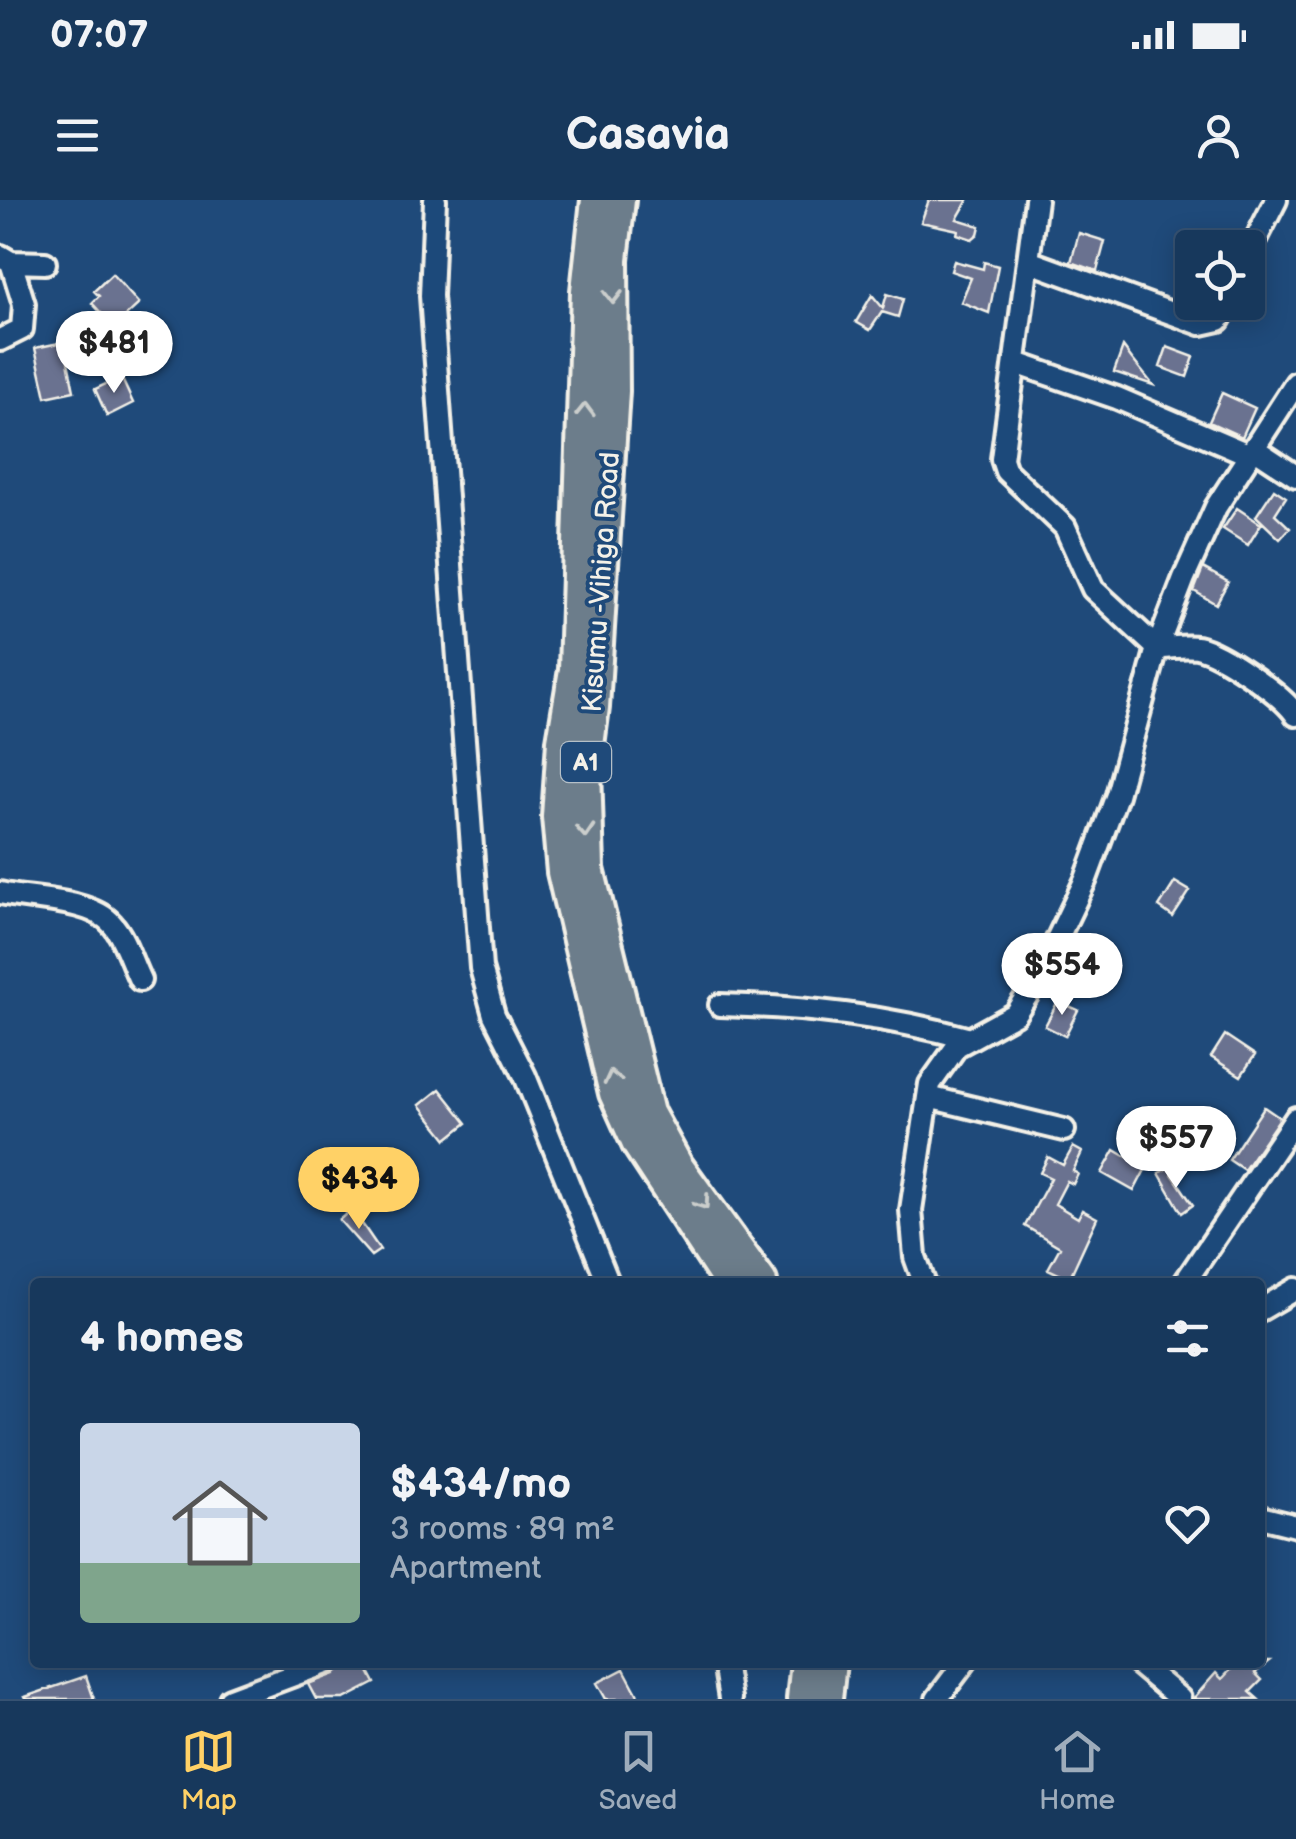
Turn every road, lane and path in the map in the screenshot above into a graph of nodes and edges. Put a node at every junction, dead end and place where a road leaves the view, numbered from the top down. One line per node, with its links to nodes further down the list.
1 (435, 200): 27 (street)
2 (596, 200): 28 (highway, Kisumu -Vihiga Road / A1, one-way to 2)
3 (618, 200): 29 (highway, Kisumu -Vihiga Road / A1, one-way to 29)
4 (1036, 200): 8 (street)
5 (1276, 200): 6 (street)
6 (1261, 230)
7 (6, 258): 9 (street); 13 (street)
8 (1028, 261): 10 (street); 14 (street)
9 (45, 263)
10 (1175, 315)
11 (1190, 320): 12 (street)
12 (1219, 320)
13 (0, 340)
14 (1016, 364): 16 (street); 18 (street)
15 (1296, 383): 16 (street)
16 (1252, 452): 17 (street); 18 (street)
17 (1296, 476)
18 (1157, 648): 19 (street); 23 (street)
19 (1296, 716)
20 (0, 893): 21 (street)
21 (140, 980)
22 (720, 1004): 23 (street)
23 (970, 1039): 24 (street)
24 (928, 1098): 26 (street); 30 (street)
25 (1296, 1118): 31 (street)
26 (1064, 1130)
27 (606, 1278)
28 (725, 1278)
29 (758, 1278)
30 (922, 1278)
31 (1188, 1278)
32 (1296, 1289): 33 (street)
33 (1265, 1307)
34 (1265, 1518): 35 (street)
35 (1296, 1526)
36 (313, 1668): 42 (street)
37 (725, 1668): 43 (street)
38 (807, 1668): 44 (highway)
39 (829, 1668): 45 (highway)
40 (960, 1668): 46 (street)
41 (1143, 1668): 47 (street)
42 (230, 1699)
43 (730, 1699)
44 (803, 1699)
45 (826, 1699)
46 (937, 1699)
47 (1180, 1699)

